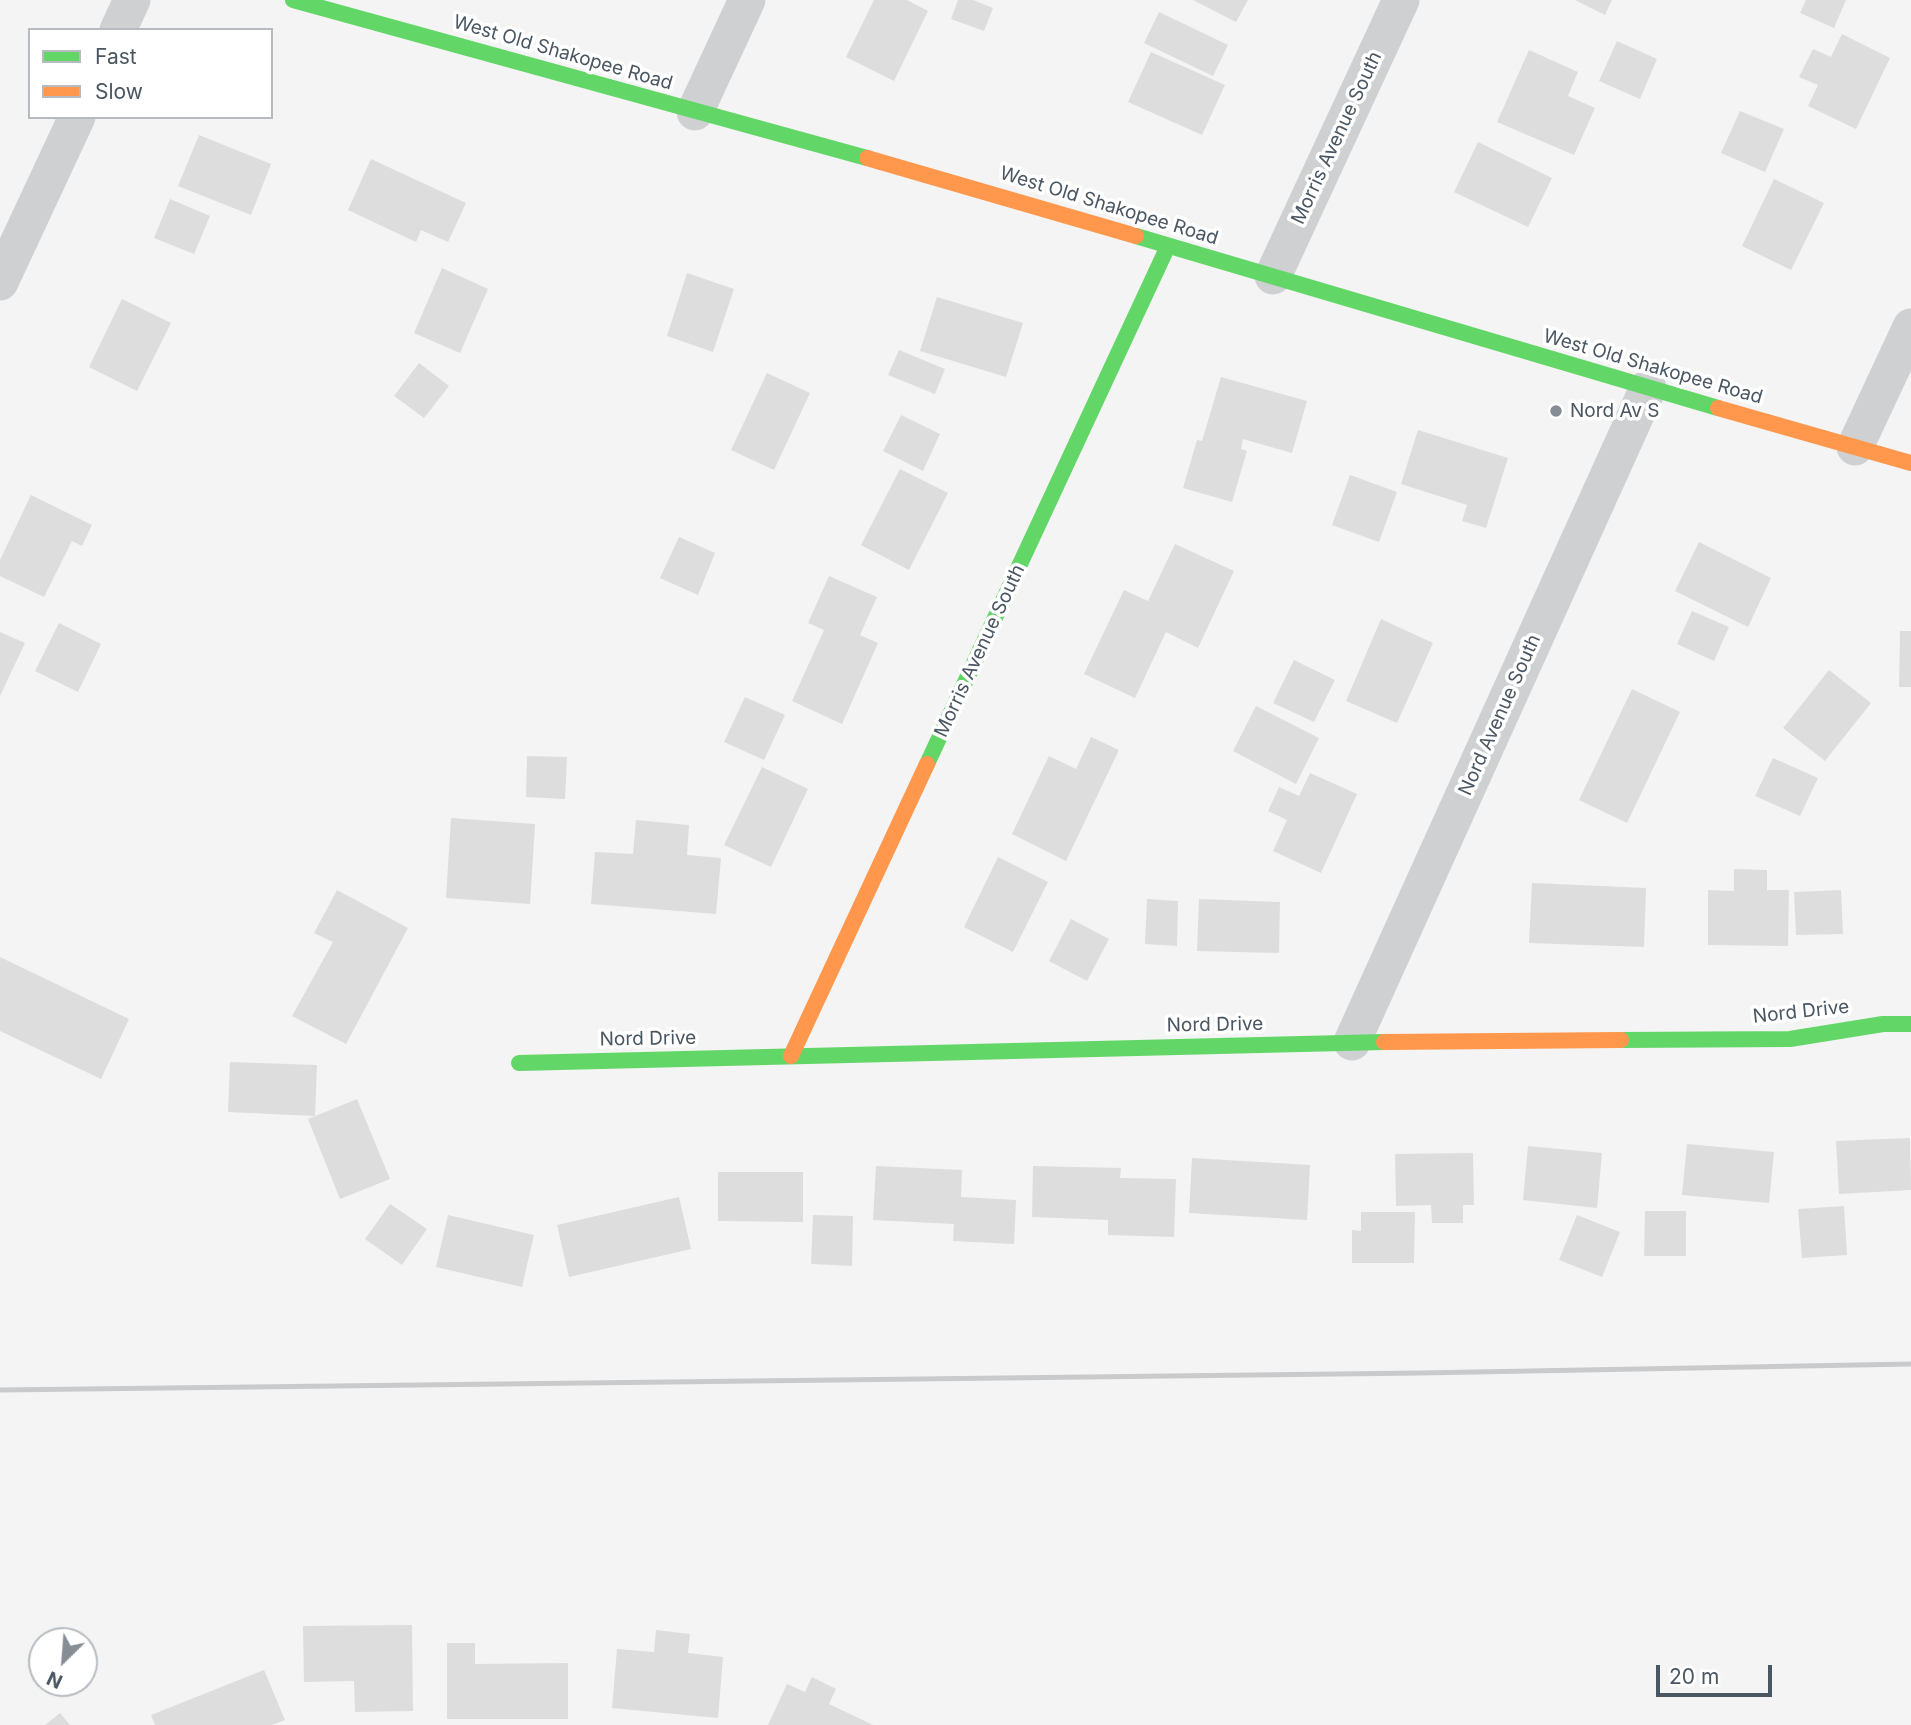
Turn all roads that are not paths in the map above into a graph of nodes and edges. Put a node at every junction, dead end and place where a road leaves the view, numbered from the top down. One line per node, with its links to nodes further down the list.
1 (132, 0): 5 (street)
2 (293, 0): 6 (street, West Old Shakopee Road)
3 (747, 0): 6 (street)
4 (1401, 0): 9 (street, Morris Avenue South)
5 (119, 28)
6 (695, 112): 8 (street, West Old Shakopee Road)
7 (76, 119): 10 (street)
8 (1168, 246): 9 (street, West Old Shakopee Road); 17 (street, Morris Avenue South)
9 (1273, 276): 12 (street, West Old Shakopee Road)
10 (0, 282)
11 (1911, 327): 13 (street)
12 (1648, 388): 13 (street, West Old Shakopee Road); 16 (street, Nord Avenue South)
13 (1855, 447): 14 (street, West Old Shakopee Road)
14 (1911, 463)
15 (1911, 1024): 16 (street, Nord Drive)
16 (1352, 1042): 17 (street, Nord Drive)
17 (791, 1056): 18 (street, Nord Drive)
18 (519, 1063)

